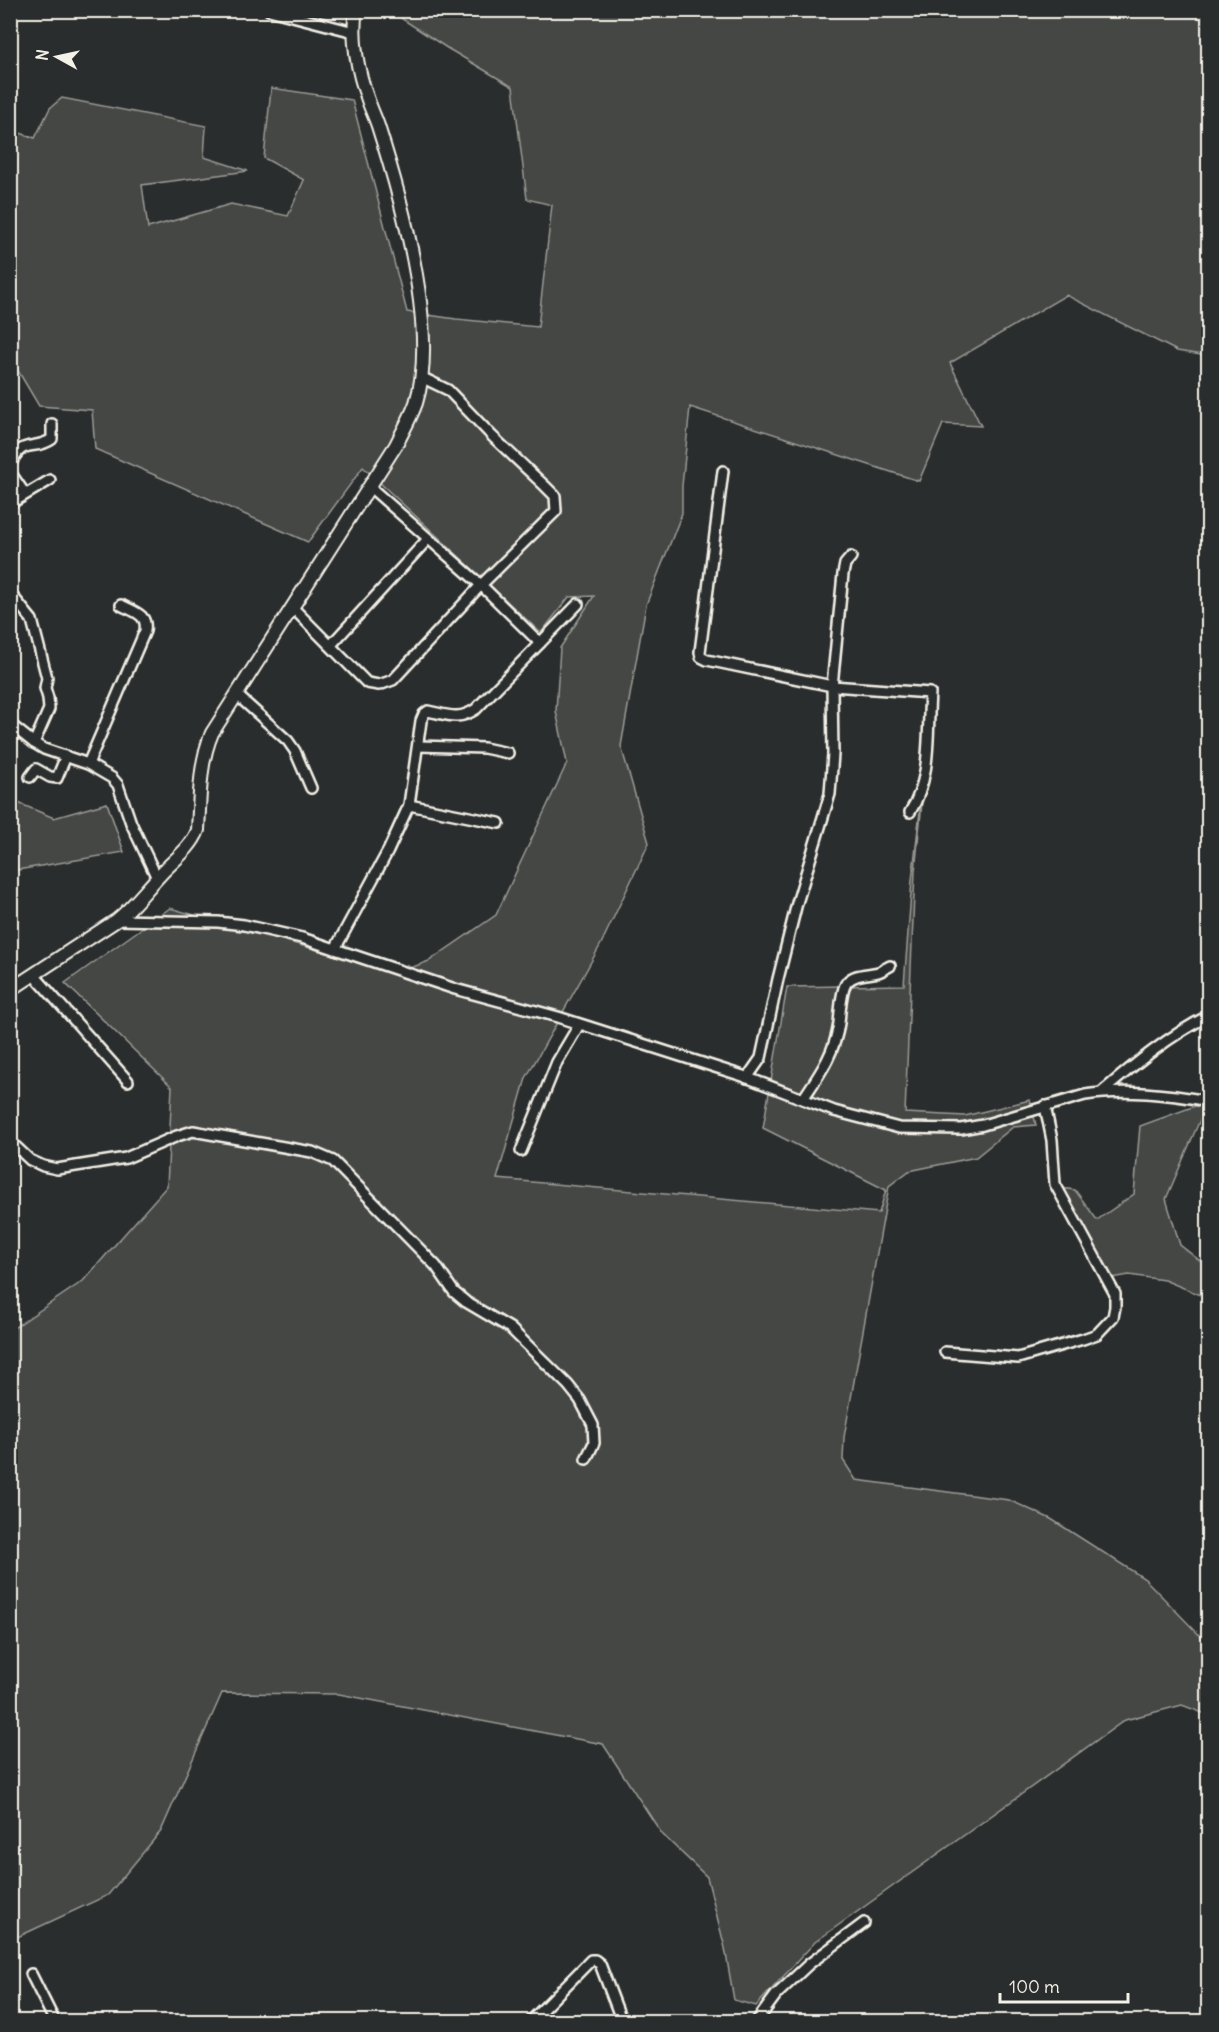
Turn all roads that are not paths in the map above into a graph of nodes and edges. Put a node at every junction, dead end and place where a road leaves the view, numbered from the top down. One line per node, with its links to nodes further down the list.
1 (269, 10): 3 (street)
2 (356, 10): 3 (street)
3 (354, 32): 4 (street)
4 (421, 377): 10 (street); 15 (street)
5 (52, 424): 6 (street)
6 (10, 466)
7 (723, 471): 22 (street)
8 (10, 472): 11 (street)
9 (50, 480): 11 (street)
10 (370, 487): 13 (street); 19 (street)
11 (25, 494): 12 (street)
12 (10, 504)
13 (428, 540): 15 (street); 21 (street)
14 (851, 556): 22 (street)
15 (481, 585): 20 (street); 21 (street)
16 (15, 599): 25 (street)
17 (578, 604): 20 (street)
18 (121, 605): 29 (street)
19 (292, 607): 21 (street); 23 (street)
20 (540, 643): 26 (street)
21 (331, 645)
22 (832, 686): 33 (street); 43 (street)
23 (237, 695): 31 (street); 35 (street)
24 (10, 724): 25 (street)
25 (34, 744): 28 (street)
26 (419, 746): 27 (street); 32 (street)
27 (508, 753)
28 (66, 756): 29 (street); 30 (street)
29 (88, 764): 35 (street)
30 (30, 777)
31 (311, 788)
32 (409, 805): 34 (street); 37 (street)
33 (910, 812)
34 (499, 823)
35 (157, 878): 36 (street)
36 (117, 920): 37 (street); 39 (street)
37 (335, 949): 42 (street)
38 (890, 966): 46 (street)
39 (34, 975): 40 (street); 44 (street)
40 (10, 990)
41 (1209, 1016): 45 (street)
42 (579, 1025): 43 (street); 50 (street)
43 (747, 1078): 46 (street)
44 (128, 1081)
45 (1102, 1092): 47 (street); 48 (street)
46 (803, 1099): 48 (street)
47 (1209, 1101)
48 (1045, 1106): 51 (street)
49 (11, 1143): 52 (street)
50 (521, 1151)
51 (945, 1352)
52 (586, 1459)
53 (864, 1923): 58 (street)
54 (31, 1974): 55 (street)
55 (55, 2022)
56 (530, 2022): 57 (street)
57 (622, 2022)
58 (756, 2022)

